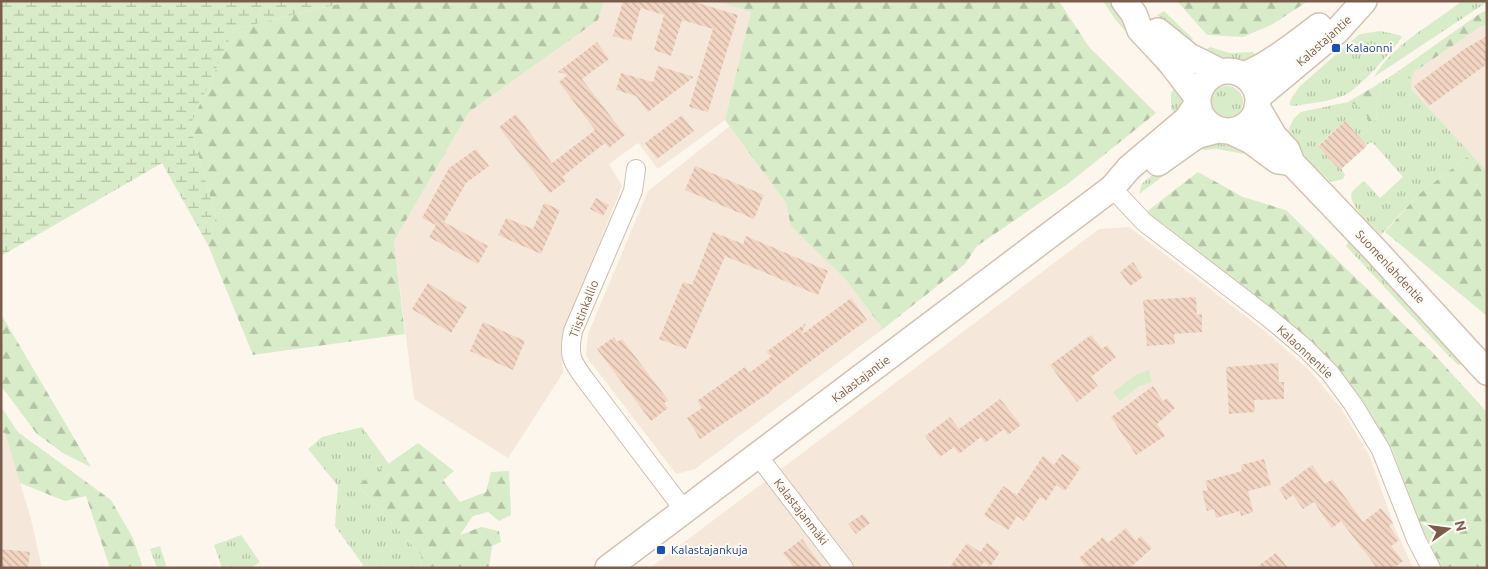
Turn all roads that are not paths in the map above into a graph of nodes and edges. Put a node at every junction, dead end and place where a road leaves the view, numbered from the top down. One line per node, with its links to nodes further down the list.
1 (1364, 1): 4 (main road, Kalastajantie); 6 (main road, Kalastajantie)
2 (1129, 7): 3 (main road); 5 (main road)
3 (1219, 71): 4 (main road); 5 (main road)
4 (1244, 74): 6 (main road)
5 (1197, 101): 7 (main road); 10 (main road, Kalastajantie)
6 (1258, 102): 7 (main road); 8 (main road, Suomenlahdentie)
7 (1224, 130): 8 (main road, Suomenlahdentie); 10 (main road, Kalastajantie)
8 (1292, 163): 11 (main road, Suomenlahdentie)
9 (636, 169): 13 (street, Tiistinkallio)
10 (1112, 188): 12 (main road, Kalastajantie); 16 (street, Kalaonnentie)
11 (1487, 372)
12 (758, 456): 13 (main road, Kalastajantie); 15 (street, Kalastajanmäki)
13 (684, 510): 14 (main road, Kalastajantie)
14 (608, 568)
15 (844, 568)
16 (1431, 568)

